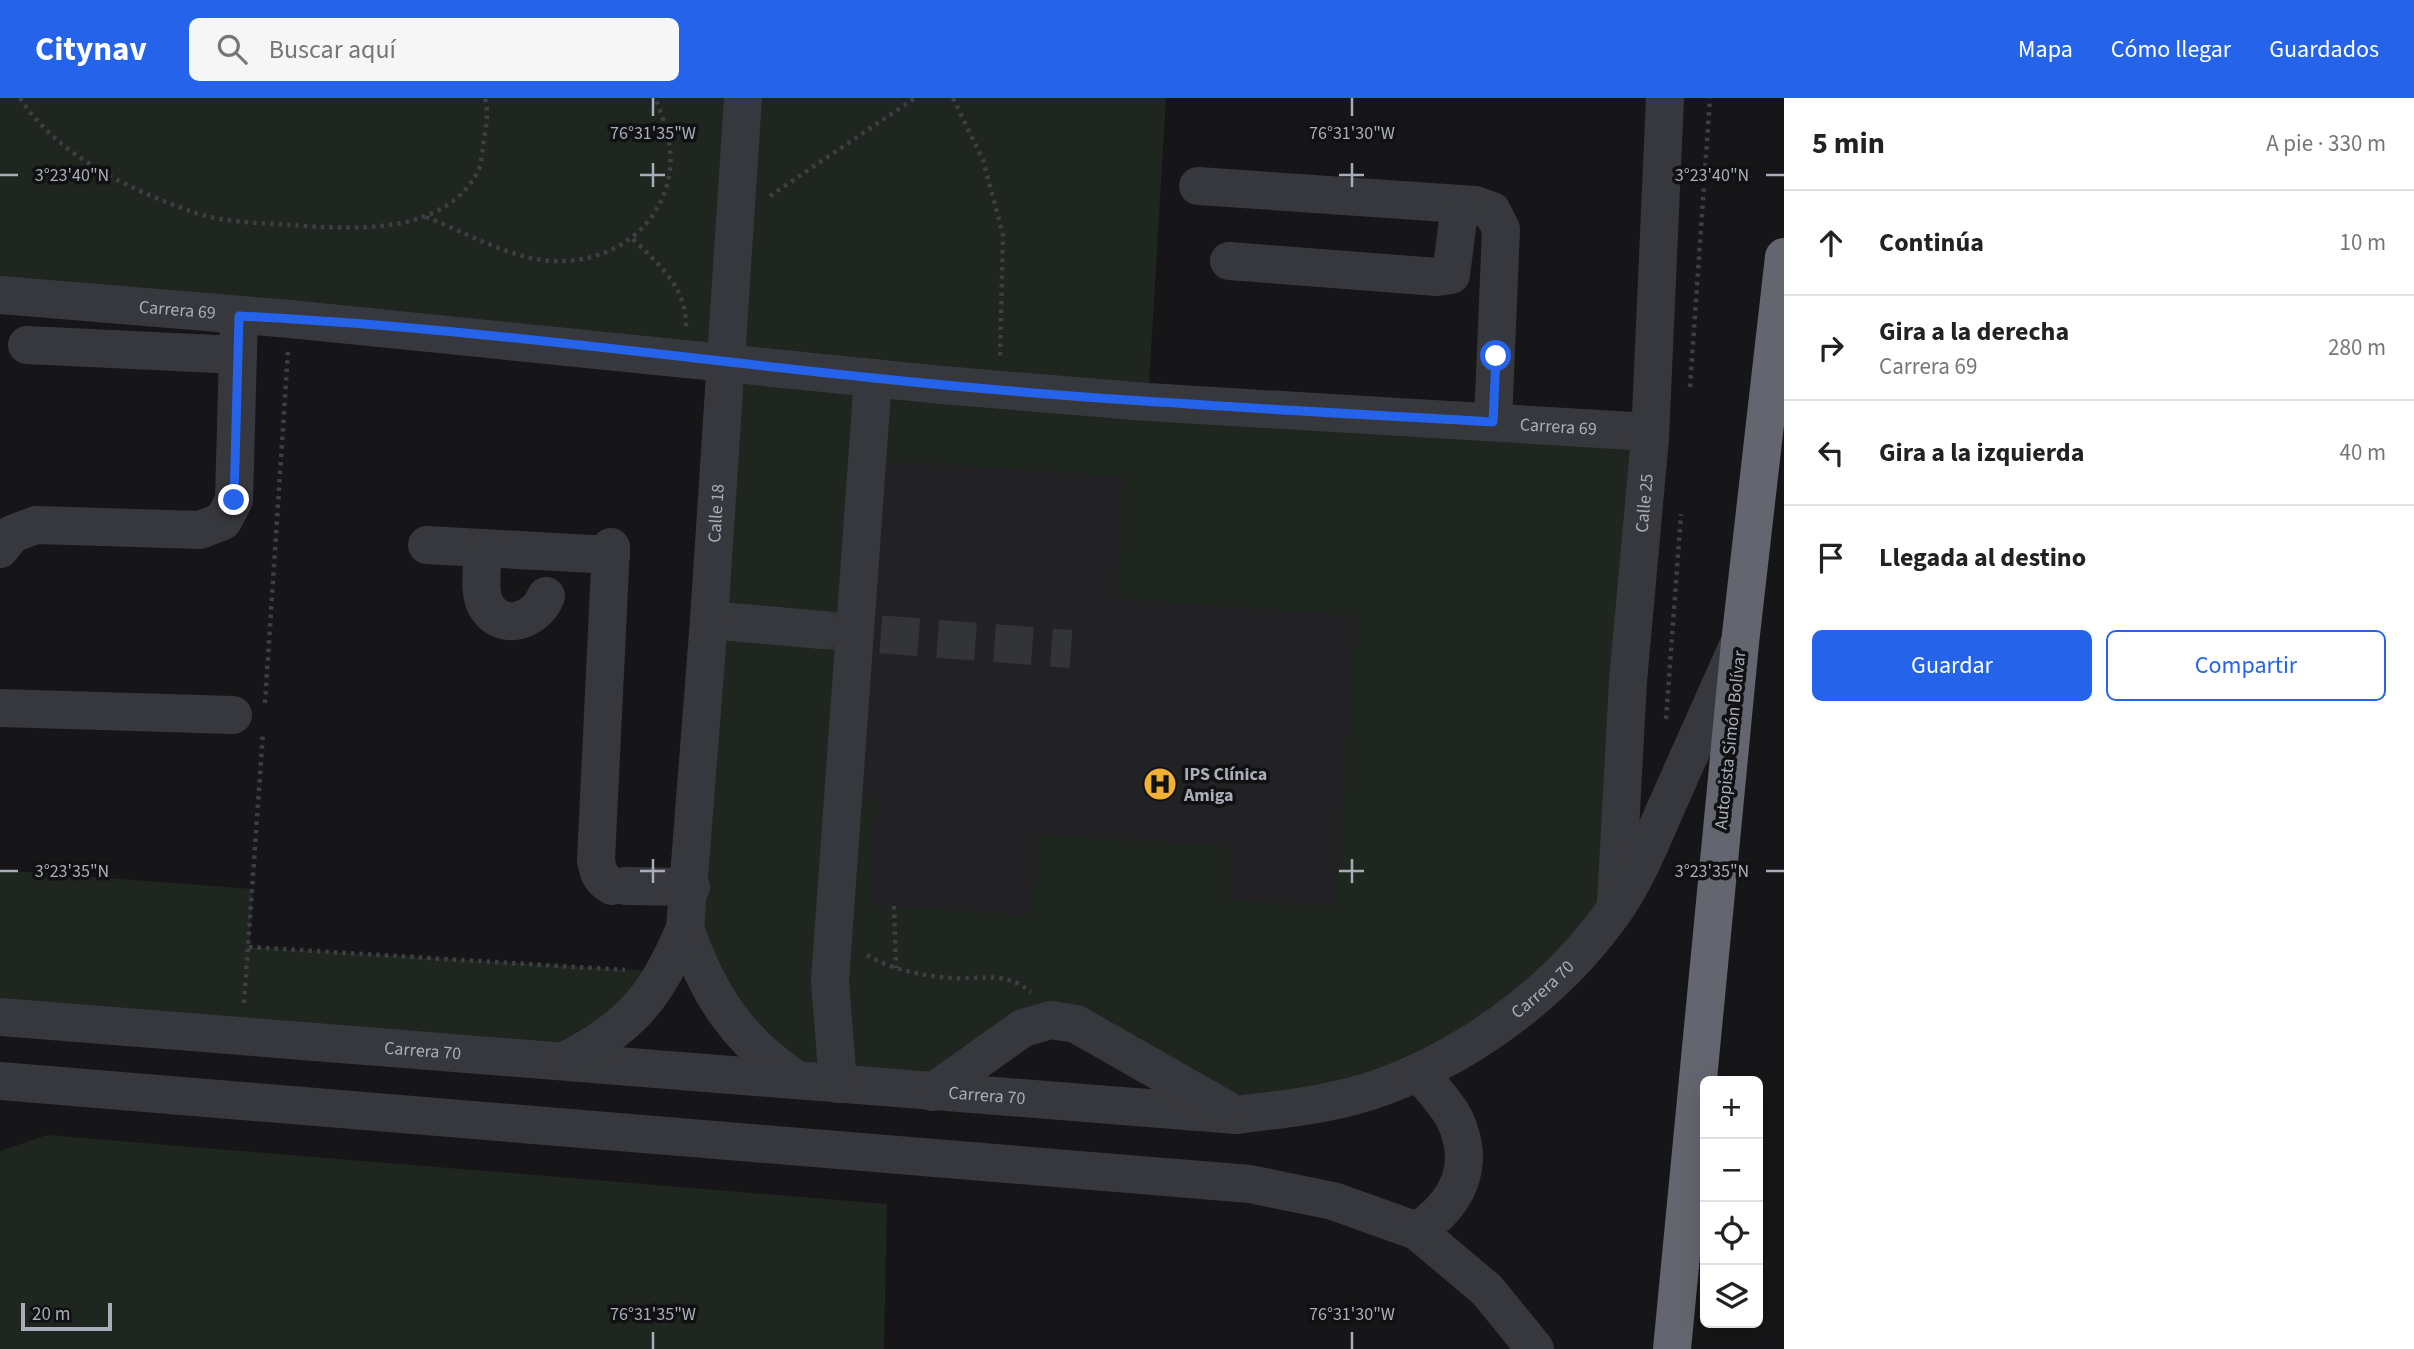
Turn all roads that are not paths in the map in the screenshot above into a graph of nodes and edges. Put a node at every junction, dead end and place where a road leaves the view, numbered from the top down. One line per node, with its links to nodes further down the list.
1 (743, 98): 11 (street, Calle 18)
2 (1665, 98): 14 (street, Calle 25)
3 (1198, 186): 4 (street)
4 (1460, 204): 6 (street); 13 (street)
5 (1784, 257): 21 (highway, Autopista Simón Bolívar)
6 (1229, 261)
7 (1, 296): 8 (street, Carrera 69)
8 (239, 316): 10 (street); 11 (street, Carrera 69)
9 (27, 345): 10 (street)
10 (238, 355): 17 (street)
11 (726, 361): 12 (street, Carrera 69); 19 (street, Calle 18)
12 (873, 378): 13 (street, Carrera 69); 32 (street)
13 (1493, 422): 14 (street, Carrera 69)
14 (1650, 432): 25 (street, Calle 25)
15 (428, 545): 16 (street)
16 (483, 548): 18 (street); 24 (street)
17 (0, 549)
18 (546, 596)
19 (709, 620): 20 (street); 24 (street, Calle 18)
20 (822, 630)
21 (1740, 643): 25 (street, Carrera 70); 37 (highway, Autopista Simón Bolívar)
22 (0, 708): 23 (street)
23 (254, 715)
24 (691, 887): 26 (street, Calle 18)
25 (1615, 909): 29 (street, Carrera 70)
26 (685, 928): 28 (street, Calle 18); 30 (street, Calle 18)
27 (12, 1016): 28 (street, Carrera 70)
28 (565, 1061): 30 (street, Carrera 70)
29 (1419, 1072): 34 (street, Carrera 70); 35 (street)
30 (797, 1080): 32 (street, Carrera 70)
31 (0, 1081): 35 (street)
32 (838, 1084): 33 (street, Carrera 70)
33 (933, 1092): 34 (street, Carrera 70); 34 (street)
34 (1236, 1115)
35 (1417, 1231): 36 (street)
36 (1535, 1349)
37 (1672, 1349)

